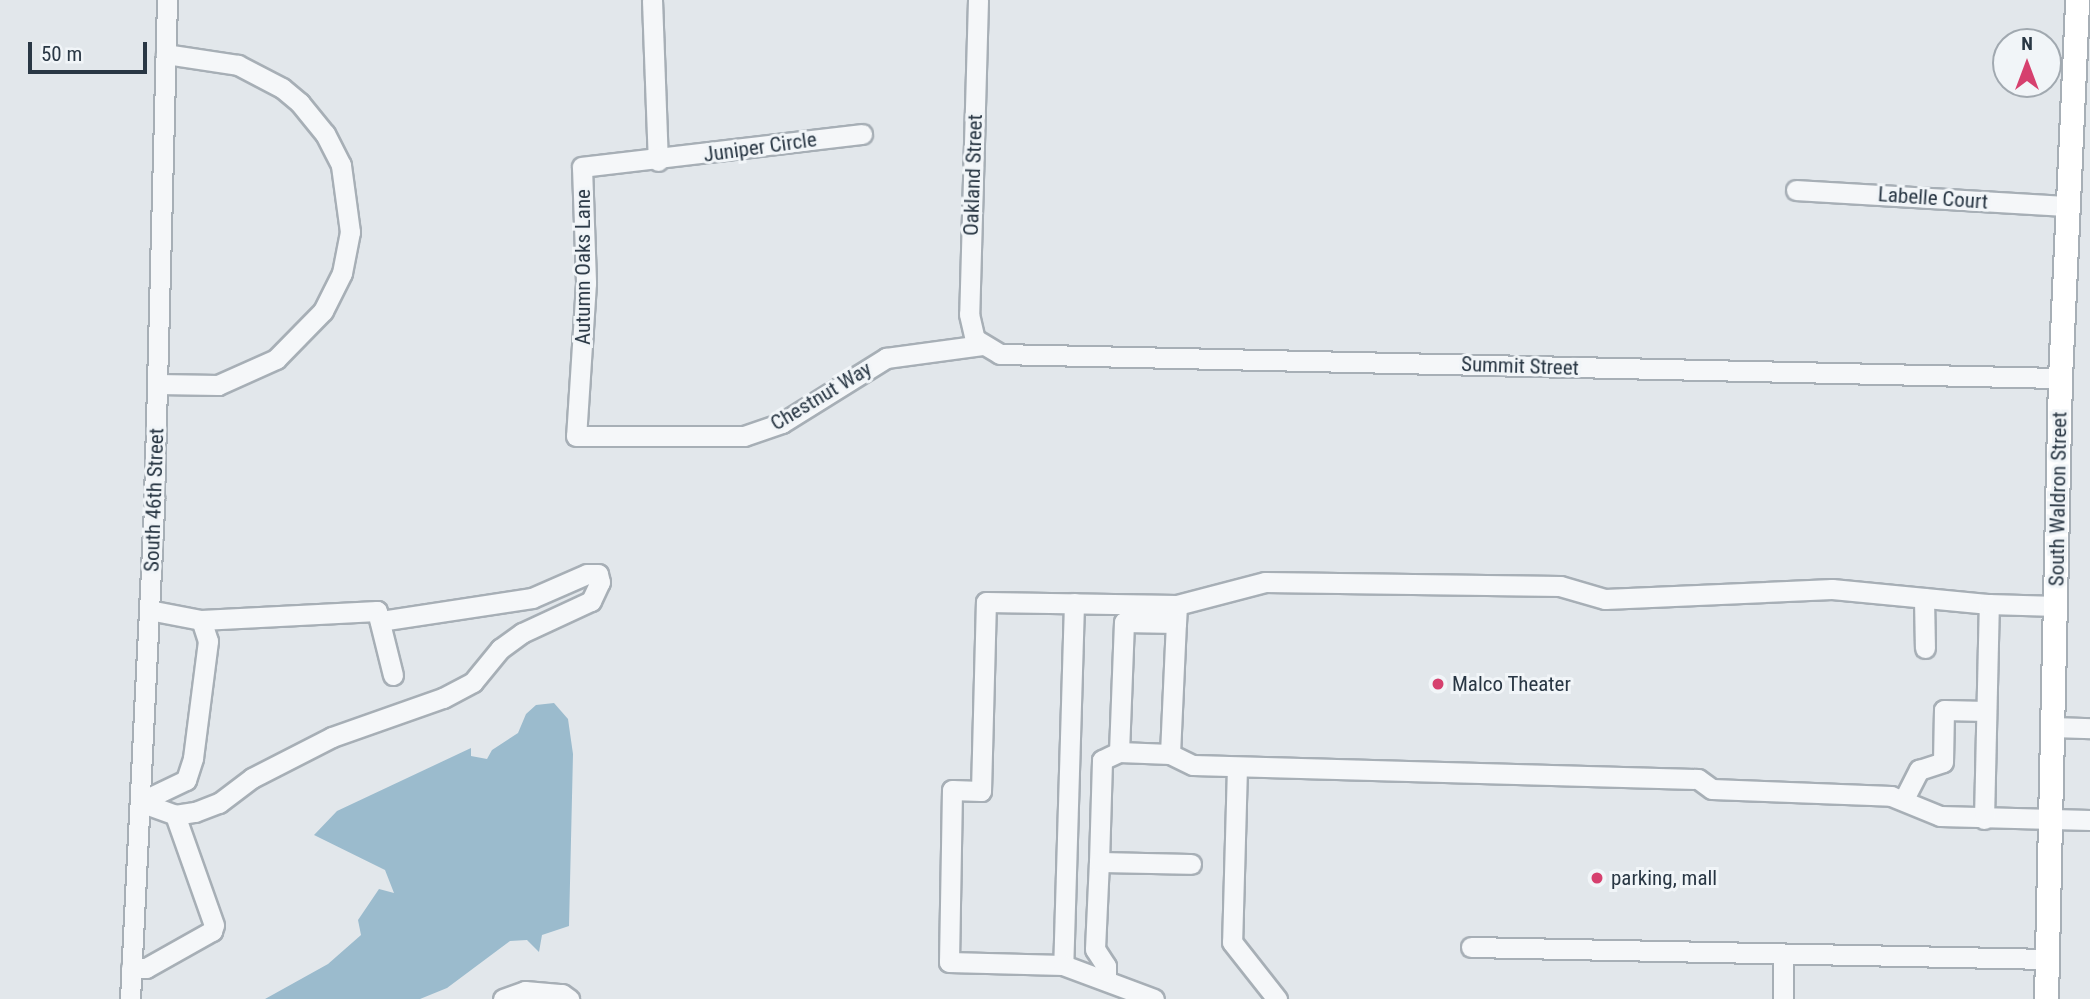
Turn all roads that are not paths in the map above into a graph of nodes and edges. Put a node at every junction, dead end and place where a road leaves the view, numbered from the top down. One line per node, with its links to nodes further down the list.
1 (167, 0): 5 (street, South 46th Street)
2 (652, 0): 7 (street)
3 (978, 0): 10 (street, Oakland Street)
4 (2077, 0): 9 (main road, South Waldron Street)
5 (166, 54): 12 (street, South 46th Street); 12 (street)
6 (862, 134): 7 (street, Juniper Circle)
7 (658, 161): 13 (street, Autumn Oaks Lane)
8 (1796, 190): 9 (street, Labelle Court)
9 (2069, 206): 11 (main road, South Waldron Street)
10 (982, 345): 11 (street, Summit Street); 13 (street, Chestnut Way)
11 (2060, 378): 17 (main road, South Waldron Street)
12 (158, 384): 18 (street, South 46th Street)
13 (576, 436)
14 (1924, 598): 16 (street); 19 (street); 22 (street)
15 (1074, 603): 19 (street); 41 (street); 41 (street)
16 (1989, 604): 17 (street); 24 (street)
17 (2056, 606): 25 (main road, South Waldron Street)
18 (149, 610): 20 (street); 31 (street, South 46th Street)
19 (1177, 614): 27 (street); 28 (street)
20 (201, 620): 21 (street); 31 (street)
21 (380, 621): 23 (street); 32 (street)
22 (1925, 648)
23 (393, 675)
24 (1986, 711): 30 (street); 33 (street)
25 (2054, 727): 26 (street); 34 (main road, South Waldron Street)
26 (2090, 728)
27 (1119, 752): 28 (street); 36 (street)
28 (1170, 754): 29 (street)
29 (1237, 766): 30 (street); 48 (street)
30 (1904, 799): 33 (street)
31 (140, 803): 32 (street); 42 (street, South 46th Street)
32 (175, 815): 42 (street)
33 (1983, 819): 34 (street)
34 (2052, 820): 35 (street); 40 (main road, South Waldron Street)
35 (2090, 820)
36 (1099, 862): 37 (street); 43 (street)
37 (1191, 864)
38 (1471, 947): 39 (street)
39 (1783, 955): 40 (street); 49 (street)
40 (2047, 959): 50 (main road, South Waldron Street)
41 (1063, 965): 43 (street)
42 (131, 968): 44 (street, South 46th Street)
43 (1106, 978): 47 (street)
44 (130, 999)
45 (503, 999): 46 (street)
46 (569, 999)
47 (1154, 999)
48 (1277, 999)
49 (1783, 999)
50 (2046, 999)

